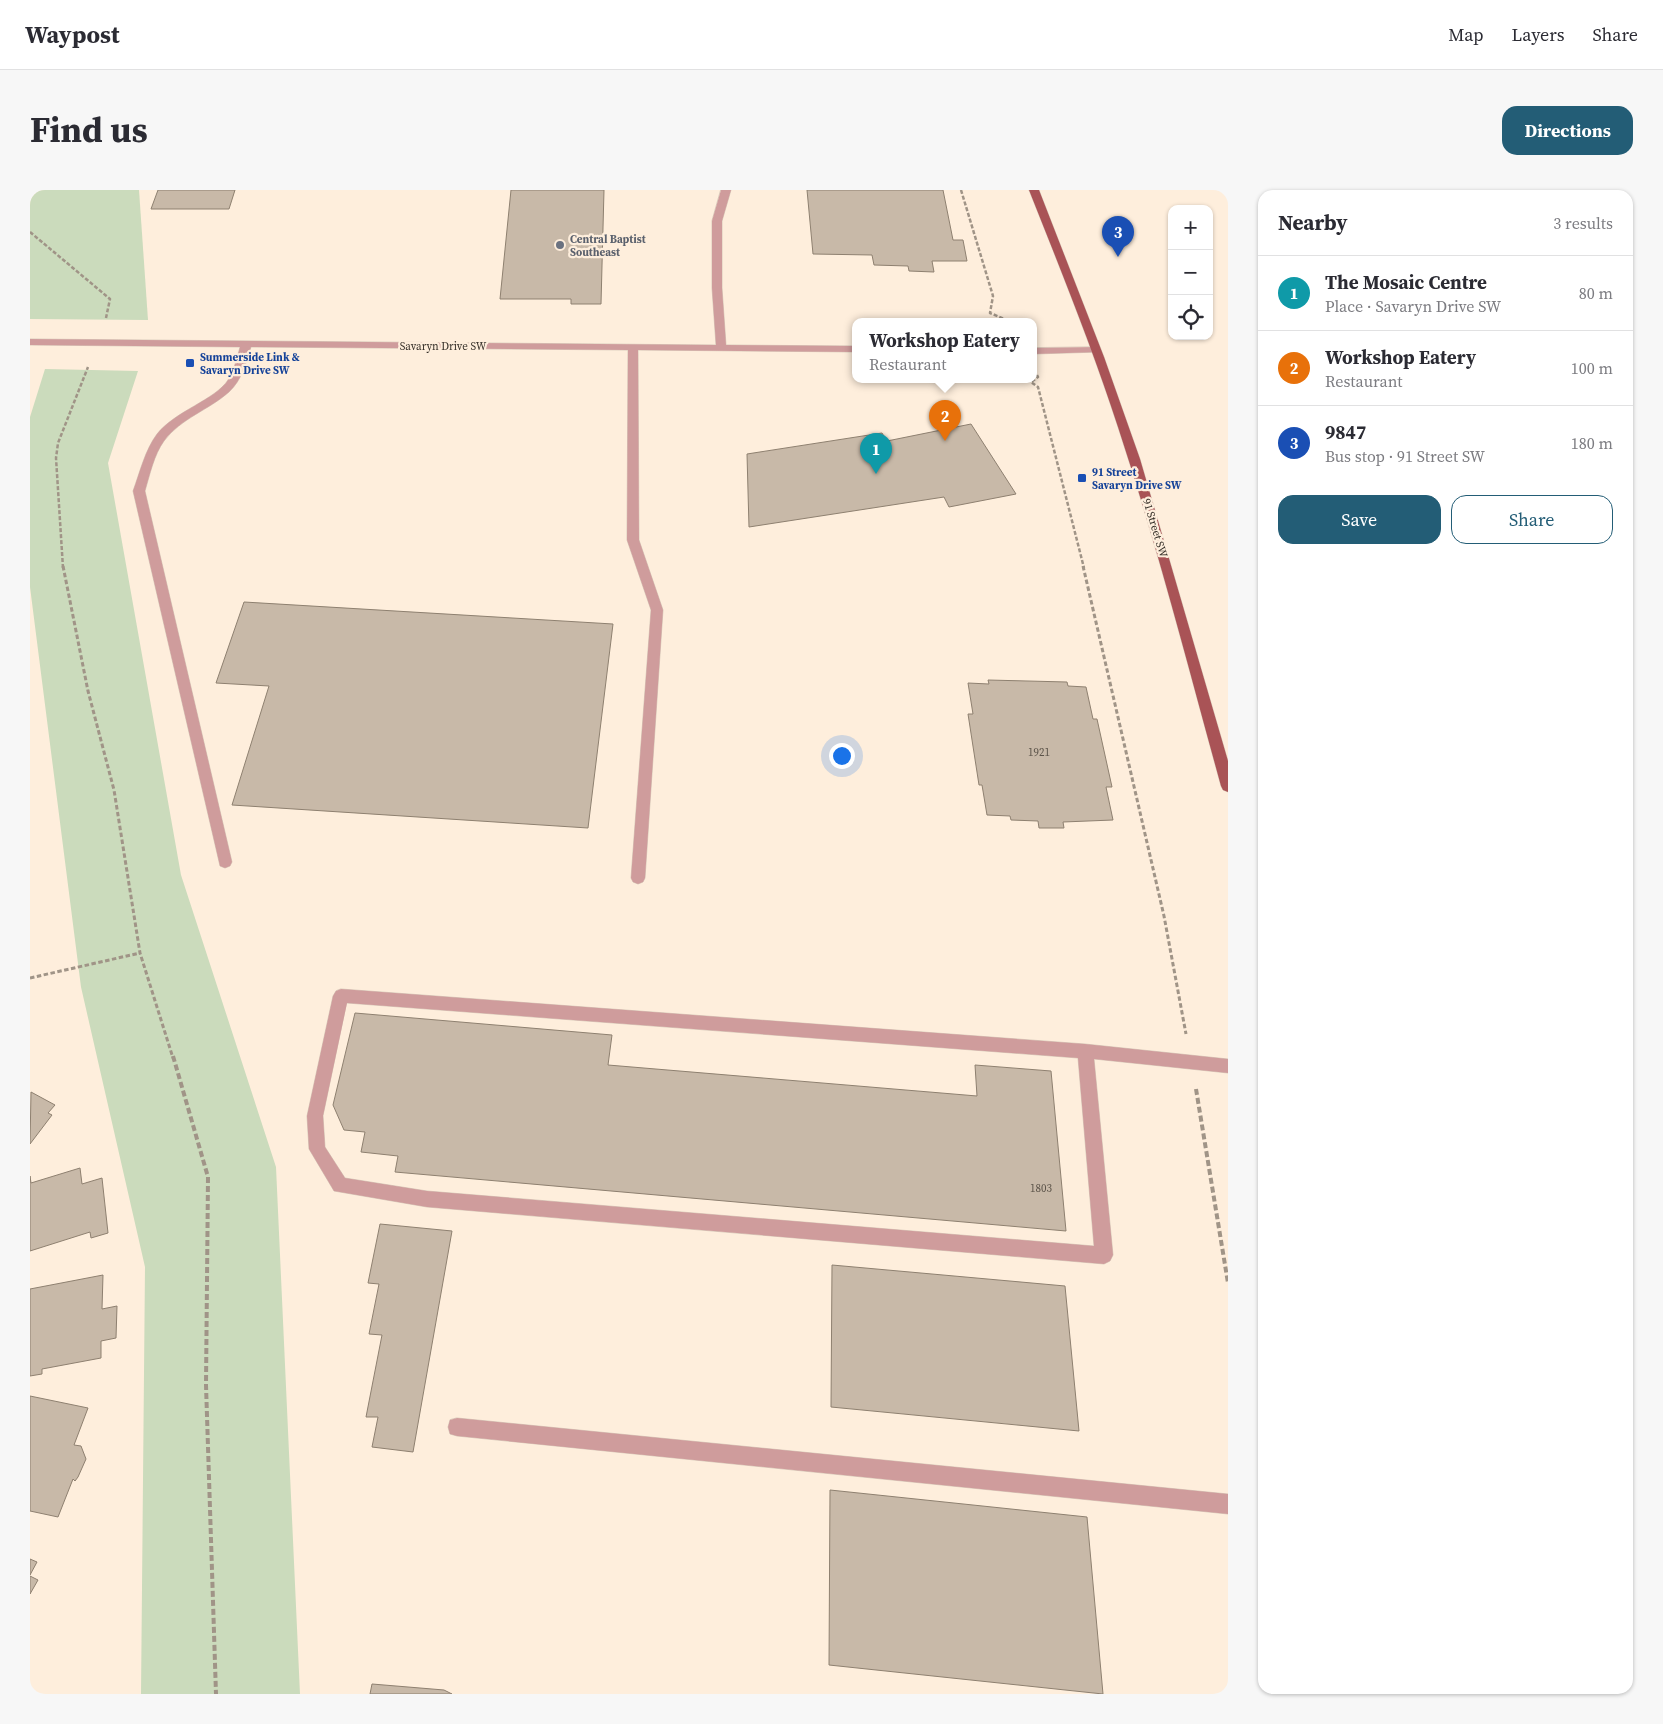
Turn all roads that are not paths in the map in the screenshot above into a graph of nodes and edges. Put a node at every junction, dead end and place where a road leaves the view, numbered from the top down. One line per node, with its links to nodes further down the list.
1 (726, 190): 6 (street)
2 (1034, 190): 8 (main road, 91 Street SW)
3 (30, 342): 4 (street, Savaryn Drive SW)
4 (246, 344): 5 (street, Savaryn Drive SW); 11 (street)
5 (633, 347): 6 (street, Savaryn Drive SW); 12 (street)
6 (721, 347): 7 (street, Savaryn Drive SW)
7 (852, 349)
8 (1096, 350): 9 (street); 10 (main road, 91 Street SW)
9 (1037, 351)
10 (1228, 786)
11 (225, 862)
12 (638, 878)
13 (1085, 1051): 13 (street); 14 (street)
14 (1228, 1066)
15 (457, 1427): 16 (street)
16 (1228, 1504)

